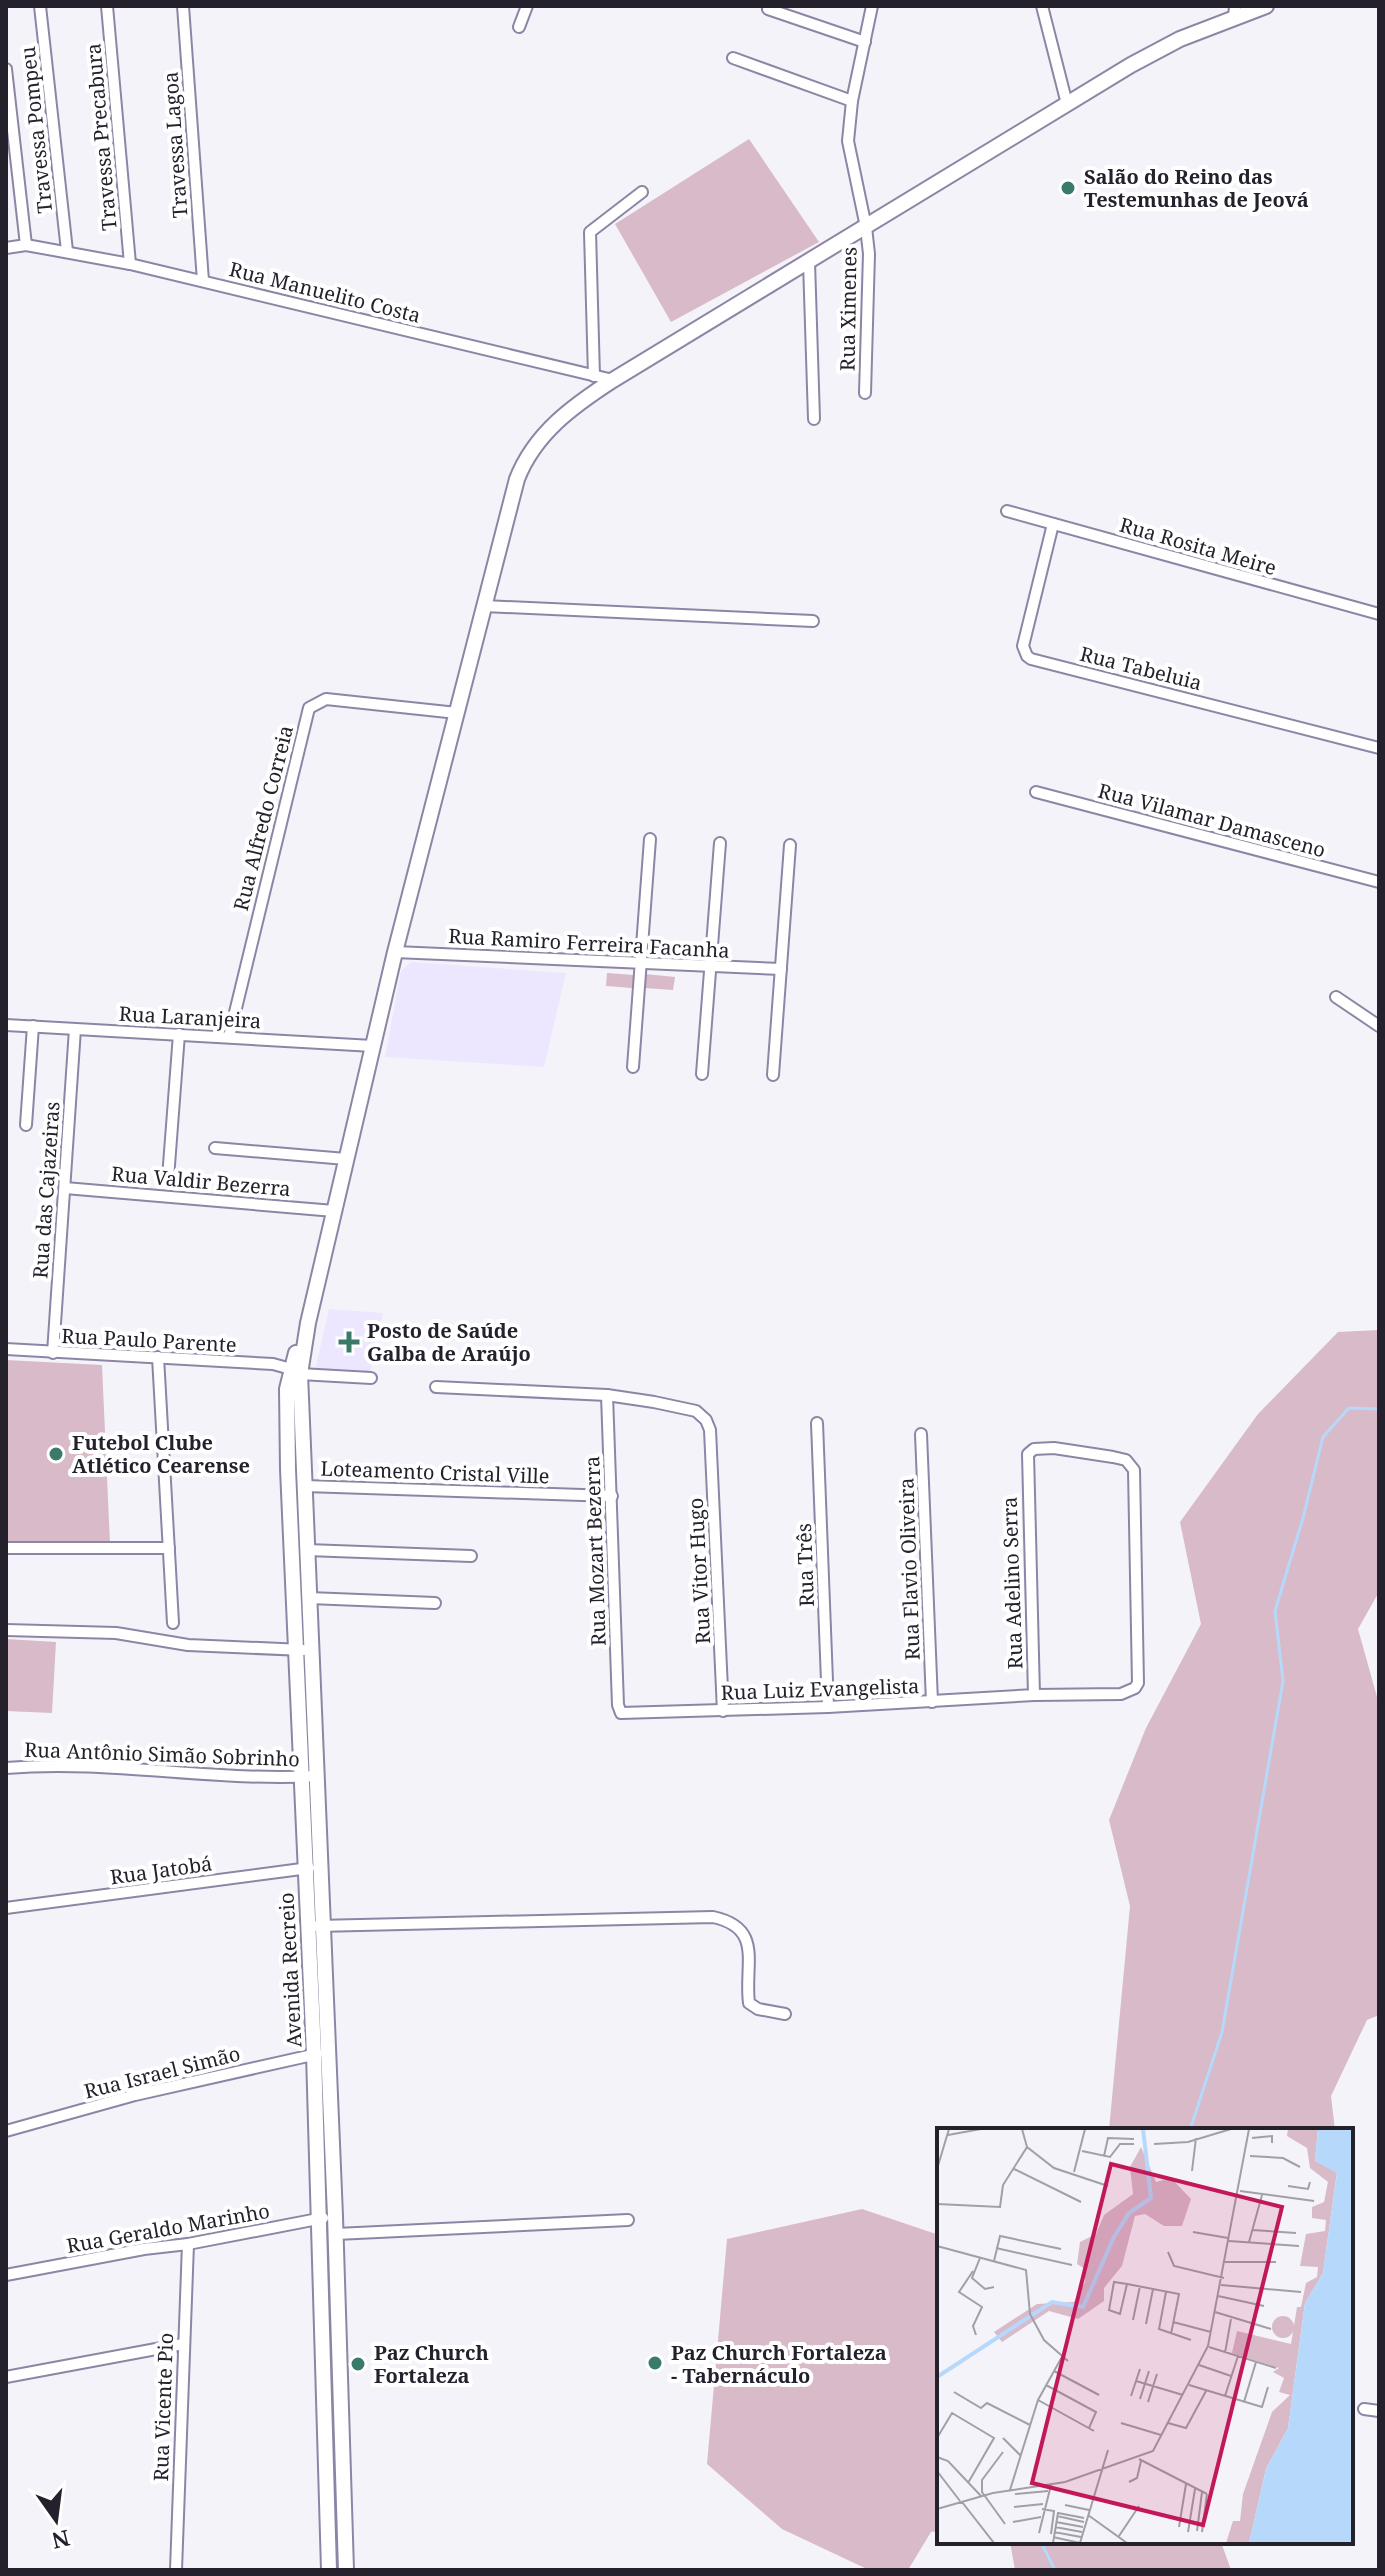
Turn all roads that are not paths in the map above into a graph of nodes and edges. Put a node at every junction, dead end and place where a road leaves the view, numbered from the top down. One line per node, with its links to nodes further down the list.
1 (40, 6): 20 (street, Travessa Pompeu)
2 (107, 6): 22 (street, Travessa Precabura)
3 (183, 6): 23 (street, Travessa Lagoa)
4 (527, 6): 10 (street)
5 (872, 6): 11 (street, Rua Ximenes)
6 (1042, 6): 15 (street)
7 (1266, 6): 9 (main road)
8 (768, 9): 11 (street)
9 (1235, 12): 15 (main road)
10 (519, 27)
11 (865, 42): 14 (street, Rua Ximenes)
12 (733, 58): 14 (street)
13 (6, 69): 18 (street)
14 (852, 101): 17 (street, Rua Ximenes)
15 (1067, 104): 17 (main road)
16 (642, 192): 24 (street)
17 (866, 227): 21 (main road); 26 (street, Rua Ximenes)
18 (26, 245): 19 (street, Rua Manuelito Costa); 20 (street, Rua Manuelito Costa)
19 (6, 248)
20 (67, 251): 22 (street, Rua Manuelito Costa)
21 (809, 262): 25 (main road); 27 (street)
22 (130, 264): 23 (street, Rua Manuelito Costa)
23 (203, 281): 24 (street, Rua Manuelito Costa)
24 (594, 376): 25 (street, Rua Manuelito Costa)
25 (613, 380): 30 (main road)
26 (865, 393)
27 (814, 419)
28 (1007, 511): 29 (street, Rua Rosita Meire)
29 (1053, 524): 31 (street, Rua Rosita Meire); 34 (street, Rua Tabeluia)
30 (484, 606): 32 (street); 33 (main road)
31 (1379, 614)
32 (813, 621)
33 (457, 713): 40 (main road); 50 (street, Rua Alfredo Correia)
34 (1379, 748)
35 (1036, 792): 39 (street, Rua Vilamar Damasceno)
36 (650, 839): 41 (street)
37 (720, 843): 42 (street)
38 (790, 845): 43 (street)
39 (1379, 882)
40 (395, 952): 41 (street, Rua Ramiro Ferreira Facanha); 51 (main road)
41 (640, 963): 42 (street, Rua Ramiro Ferreira Facanha); 52 (street)
42 (711, 966): 43 (street, Rua Ramiro Ferreira Facanha); 53 (street)
43 (781, 969): 54 (street)
44 (1336, 997): 47 (street)
45 (6, 1025): 46 (street, Rua Laranjeira)
46 (33, 1026): 48 (street, Rua Laranjeira); 55 (street)
47 (1379, 1026)
48 (75, 1029): 49 (street, Rua Laranjeira); 59 (street, Rua das Cajazeiras)
49 (179, 1034): 50 (street, Rua Laranjeira); 58 (street)
50 (229, 1037): 51 (street, Rua Laranjeira)
51 (373, 1046): 57 (main road)
52 (633, 1067)
53 (702, 1074)
54 (773, 1075)
55 (26, 1125)
56 (215, 1148): 57 (street)
57 (346, 1159): 60 (main road)
58 (168, 1178)
59 (65, 1188): 60 (street, Rua Valdir Bezerra); 62 (street, Rua das Cajazeiras)
60 (334, 1211): 64 (main road)
61 (6, 1349): 62 (street, Rua Paulo Parente)
62 (53, 1353): 63 (street, Rua Paulo Parente)
63 (158, 1357): 64 (street, Rua Paulo Parente); 74 (street)
64 (295, 1372): 65 (street, Rua Paulo Parente); 71 (main road, Avenida Recreio); 81 (main road, Avenida Recreio)
65 (371, 1378)
66 (436, 1387): 67 (street)
67 (607, 1395): 72 (street, Rua Mozart Bezerra); 86 (street, Rua Vitor Hugo)
68 (817, 1423): 85 (street, Rua Três)
69 (921, 1434): 83 (street, Rua Flavio Oliveira)
70 (1026, 1464): 82 (street, Rua Adelino Serra); 82 (street, Rua Luiz Evangelista)
71 (305, 1486): 72 (street, Loteamento Cristal Ville); 75 (main road, Avenida Recreio)
72 (612, 1496): 84 (street, Rua Mozart Bezerra)
73 (6, 1548): 74 (street)
74 (169, 1548): 79 (street)
75 (307, 1550): 76 (street); 77 (main road, Avenida Recreio)
76 (471, 1556)
77 (309, 1598): 78 (street); 81 (main road, Avenida Recreio)
78 (435, 1603)
79 (173, 1623)
80 (6, 1630): 81 (street)
81 (304, 1650): 88 (main road, Avenida Recreio)
82 (1031, 1696): 83 (street, Rua Luiz Evangelista)
83 (932, 1702): 85 (street, Rua Luiz Evangelista)
84 (618, 1705): 86 (street, Rua Luiz Evangelista)
85 (828, 1707): 86 (street, Rua Luiz Evangelista)
86 (723, 1711)
87 (6, 1768): 88 (street, Rua Antônio Simão Sobrinho)
88 (310, 1777): 89 (main road, Avenida Recreio)
89 (313, 1868): 90 (street, Rua Jatobá); 91 (main road, Avenida Recreio); 92 (main road, Avenida Recreio)
90 (6, 1908)
91 (324, 1925): 92 (street); 93 (street); 94 (main road, Avenida Recreio)
92 (308, 1927): 94 (main road, Avenida Recreio)
93 (785, 2014)
94 (320, 2053): 95 (street, Rua Israel Simão); 96 (main road, Avenida Recreio); 97 (main road, Avenida Recreio)
95 (6, 2131)
96 (335, 2216): 97 (street, Rua Geraldo Marinho); 99 (main road, Avenida Recreio)
97 (319, 2219): 100 (street, Rua Geraldo Marinho); 105 (main road, Avenida Recreio)
98 (628, 2220): 99 (street)
99 (336, 2234): 106 (main road, Avenida Recreio)
100 (188, 2244): 101 (street, Rua Geraldo Marinho); 102 (street, Rua Vicente Pio)
101 (6, 2275)
102 (183, 2344): 103 (street); 108 (street, Rua Vicente Pio)
103 (6, 2377)
104 (1364, 2409): 107 (street)
105 (324, 2411): 106 (main road); 109 (main road, Avenida Recreio)
106 (339, 2411): 110 (main road, Avenida Recreio)
107 (1379, 2411)
108 (176, 2570)
109 (329, 2570)
110 (346, 2570)

